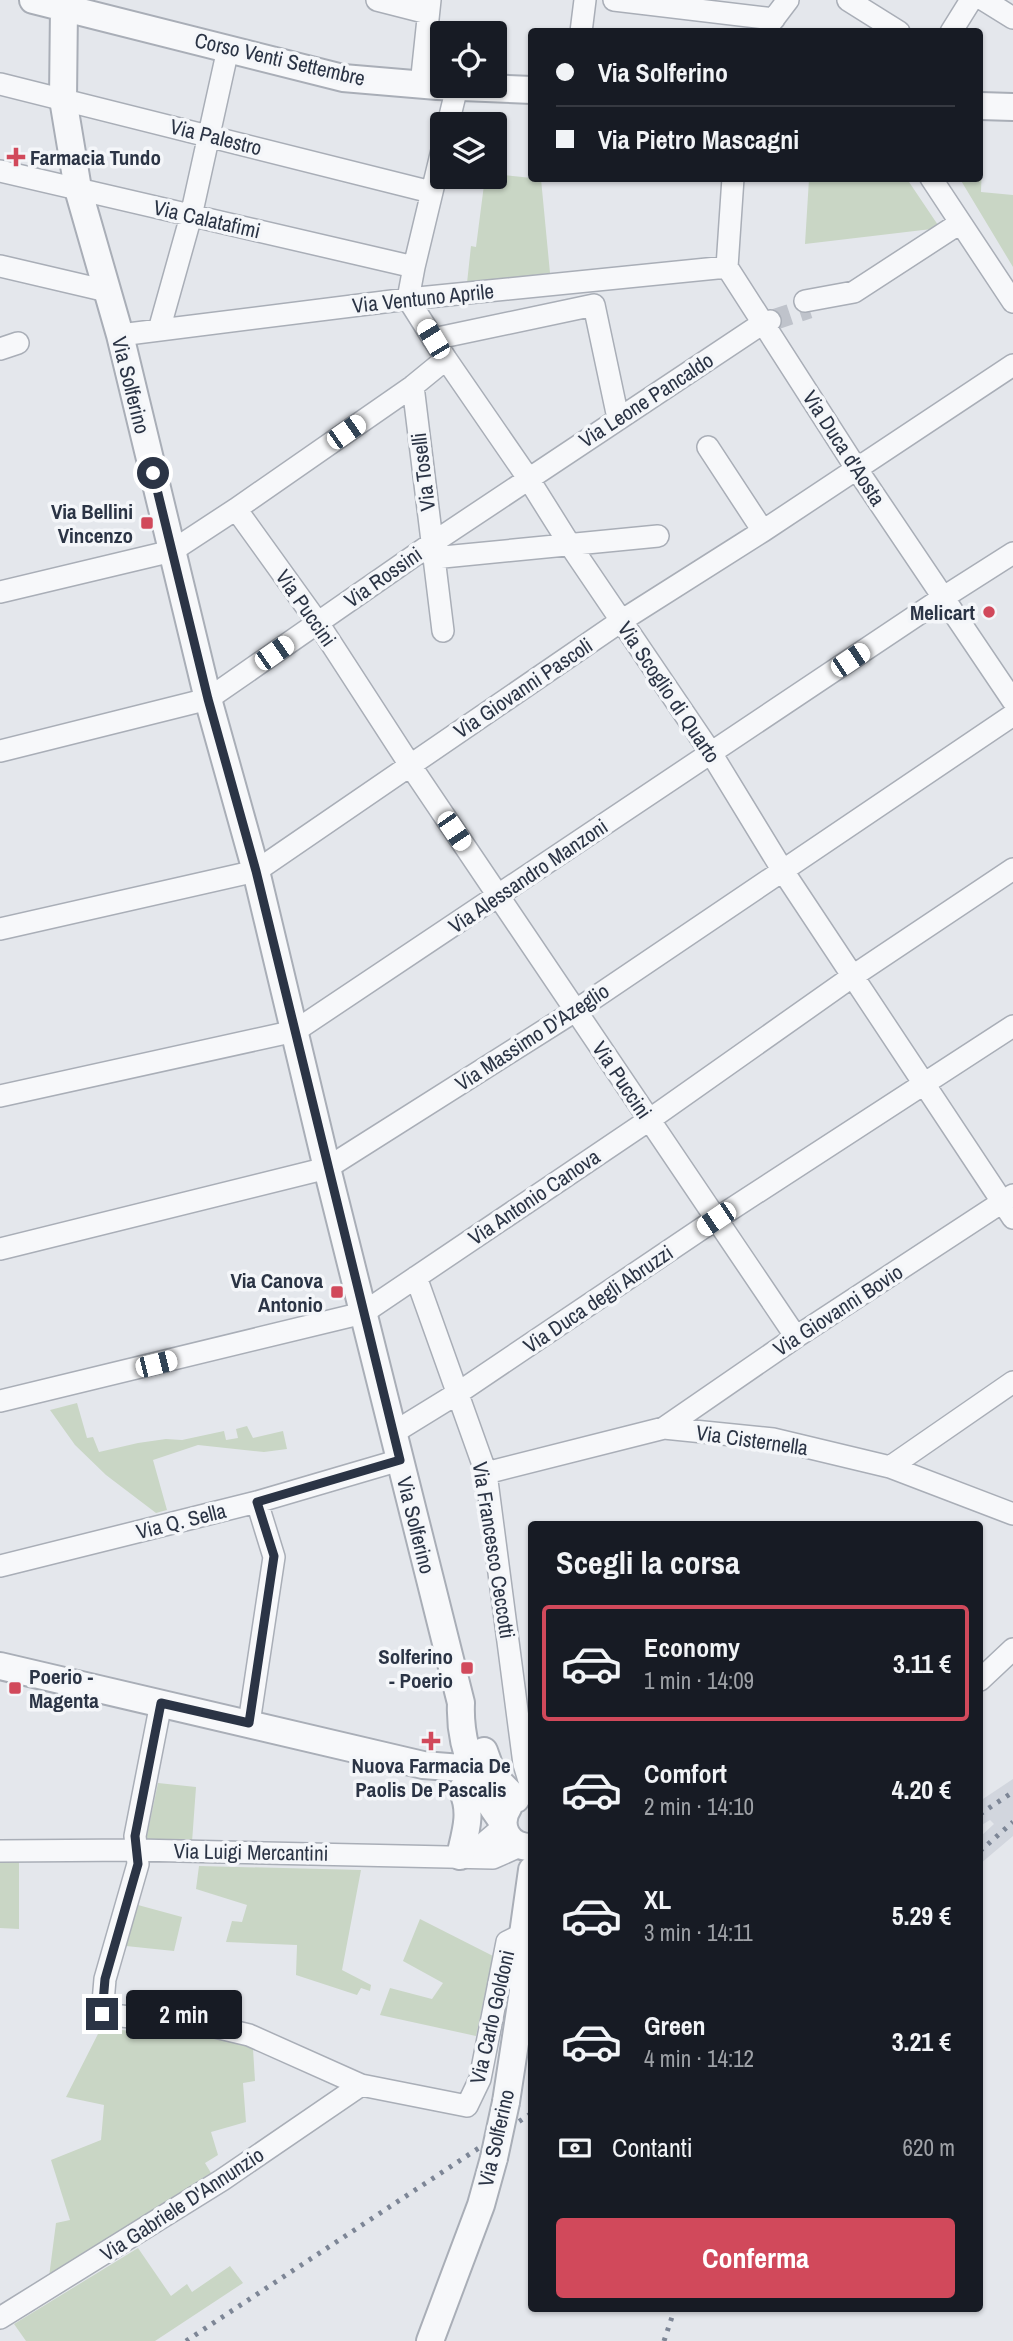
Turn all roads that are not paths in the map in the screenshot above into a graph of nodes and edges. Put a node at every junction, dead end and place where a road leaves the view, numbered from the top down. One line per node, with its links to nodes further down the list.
1 (33, 0): 9 (street, Corso Venti Settembre)
2 (377, 0): 10 (street)
3 (585, 0): 13 (street)
4 (614, 0): 12 (street)
5 (788, 0): 12 (street)
6 (848, 0): 14 (street)
7 (971, 0): 15 (street)
8 (985, 0): 11 (street)
9 (64, 4): 16 (street, Corso Venti Settembre); 22 (street, Via Solferino)
10 (429, 7): 18 (street)
11 (1013, 18)
12 (769, 25)
13 (582, 28)
14 (893, 28)
15 (954, 28)
16 (228, 50): 18 (street, Corso Venti Settembre); 25 (street)
17 (0, 84): 22 (street, Via Palestro)
18 (421, 85): 19 (street, Corso Venti Settembre)
19 (430, 86)
20 (507, 89): 21 (street, Corso Venti Settembre)
21 (528, 90)
22 (63, 99): 25 (street, Via Palestro); 29 (street, Via Solferino)
23 (983, 106): 24 (street)
24 (1013, 107)
25 (209, 135): 31 (street, Via Palestro); 32 (street)
26 (0, 171): 29 (street, Via Calatafimi)
27 (733, 182): 36 (street)
28 (934, 182): 33 (street)
29 (78, 189): 32 (street, Via Calatafimi); 37 (street, Via Solferino)
30 (432, 189): 31 (street)
31 (431, 192): 35 (street)
32 (191, 216): 35 (street, Via Calatafimi); 42 (street)
33 (960, 223): 39 (street); 40 (street)
34 (0, 266): 37 (street)
35 (414, 267): 38 (street)
36 (727, 267): 38 (street, Via Ventuno Aprile); 41 (street, Via Duca d'Aosta)
37 (107, 291): 43 (street, Via Solferino)
38 (408, 299): 42 (street, Via Ventuno Aprile); 44 (street, Via Scoglio di Quarto)
39 (1013, 302)
40 (807, 304)
41 (765, 319): 48 (street, Via Leone Pancaldo); 50 (street, Via Duca d'Aosta)
42 (159, 330): 43 (street, Via Ventuno Aprile)
43 (120, 335): 56 (street, Via Solferino)
44 (433, 339): 45 (street, Via Scoglio di Quarto); 48 (street)
45 (446, 359): 47 (street); 51 (street, Via Scoglio di Quarto)
46 (1013, 365): 50 (street, Via Giovanni Pascoli)
47 (412, 386): 52 (street); 57 (street, Via Toselli)
48 (618, 418): 51 (street, Via Leone Pancaldo)
49 (708, 447): 53 (street)
50 (856, 468): 53 (street, Via Giovanni Pascoli); 60 (street, Via Duca d'Aosta)
51 (528, 478): 55 (street, Via Scoglio di Quarto); 57 (street, Via Rossini)
52 (236, 509): 56 (street); 62 (street, Via Puccini)
53 (763, 531): 61 (street, Via Giovanni Pascoli)
54 (658, 536): 55 (street)
55 (570, 545): 57 (street); 61 (street, Via Scoglio di Quarto)
56 (172, 551): 59 (street); 64 (street, Via Solferino)
57 (432, 551): 62 (street, Via Rossini); 63 (street, Via Toselli)
58 (1013, 554): 60 (street, Via Alessandro Manzoni)
59 (0, 592)
60 (943, 597): 65 (street, Via Duca d'Aosta); 68 (street, Via Alessandro Manzoni)
61 (621, 621): 68 (street, Via Scoglio di Quarto); 69 (street, Via Giovanni Pascoli)
62 (318, 623): 64 (street, Via Rossini); 69 (street, Via Puccini)
63 (443, 631)
64 (208, 699): 67 (street, Via Rossini); 71 (street, Via Solferino)
65 (1013, 701)
66 (1013, 715): 72 (street, Via Massimo D'Azeglio)
67 (0, 751)
68 (711, 753): 72 (street, Via Scoglio di Quarto); 73 (street, Via Alessandro Manzoni)
69 (410, 765): 71 (street, Via Giovanni Pascoli); 73 (street, Via Puccini)
70 (1013, 869): 75 (street, Via Antonio Canova)
71 (256, 871): 74 (street, Via Giovanni Pascoli); 78 (street, Via Solferino)
72 (783, 871): 75 (street, Via Scoglio di Quarto); 76 (street, Via Massimo D'Azeglio)
73 (498, 896): 76 (street, Via Puccini); 78 (street, Via Alessandro Manzoni)
74 (0, 929)
75 (853, 976): 79 (street, Via Scoglio di Quarto); 81 (street, Via Antonio Canova)
76 (575, 1011): 81 (street, Via Puccini); 82 (street, Via Massimo D'Azeglio)
77 (1013, 1026): 79 (street, Via Duca degli Abruzzi)
78 (295, 1031): 80 (street, Via Alessandro Manzoni); 82 (street, Via Solferino)
79 (924, 1084): 83 (street, Via Scoglio di Quarto); 84 (street, Via Duca degli Abruzzi)
80 (0, 1096)
81 (649, 1120): 84 (street, Via Puccini); 86 (street, Via Antonio Canova)
82 (327, 1168): 85 (street, Via Massimo D'Azeglio); 87 (street, Via Solferino)
83 (1010, 1205): 88 (street, Via Giovanni Bovio)
84 (716, 1219): 88 (street, Via Puccini); 90 (street, Via Duca degli Abruzzi)
85 (0, 1249)
86 (416, 1278): 87 (street, Via Antonio Canova); 90 (street, Via Francesco Ceccotti)
87 (363, 1313): 91 (street, Via Antonio Canova); 93 (street, Via Solferino)
88 (796, 1337): 92 (street, Via Giovanni Bovio)
89 (1013, 1382): 95 (street)
90 (458, 1393): 93 (street, Via Duca degli Abruzzi); 96 (street, Via Francesco Ceccotti)
91 (0, 1401)
92 (664, 1429): 95 (street, Via Cisternella); 96 (street, Via Cisternella)
93 (393, 1433): 94 (street, Via Solferino)
94 (400, 1460): 97 (street, Via Q. Sella); 105 (street, Via Solferino)
95 (890, 1467): 98 (street, Via Cisternella)
96 (486, 1473): 106 (street, Via Francesco Ceccotti)
97 (257, 1502): 99 (street, Via Q. Sella); 104 (street)
98 (1013, 1514)
99 (0, 1566)
100 (1013, 1649): 102 (street)
101 (0, 1666): 103 (street)
102 (983, 1678)
103 (161, 1703): 104 (street); 107 (street)
104 (249, 1723): 105 (street)
105 (475, 1776): 106 (street); 109 (street, Via Solferino)
106 (519, 1825): 109 (street, Via Luigi Mercantini); 110 (street, Via Solferino)
107 (137, 1850): 108 (street, Via Luigi Mercantini); 109 (street, Via Luigi Mercantini); 111 (street, Via Carlo Goldoni)
108 (0, 1851)
109 (460, 1856)
110 (524, 1931): 111 (street, Via Carlo Goldoni); 113 (street, Via Solferino, bridge)
111 (361, 2085): 112 (street, Via Gabriele D'Annunzio)
112 (0, 2318)
113 (430, 2341)

